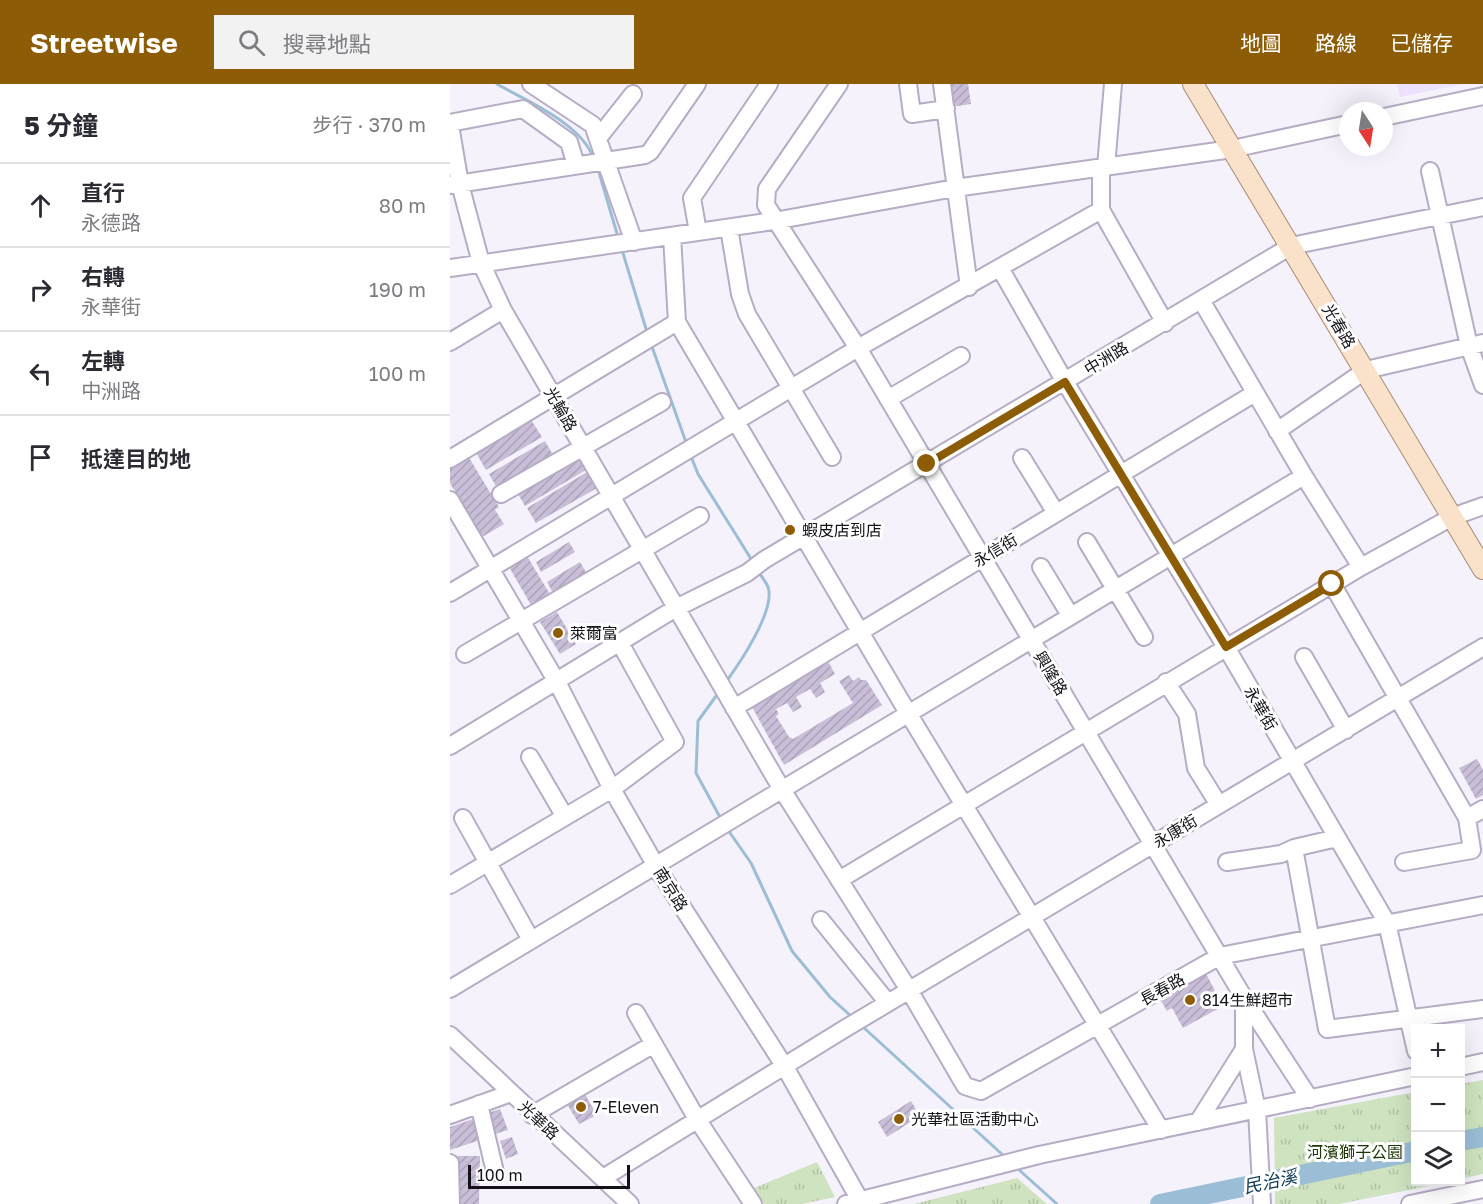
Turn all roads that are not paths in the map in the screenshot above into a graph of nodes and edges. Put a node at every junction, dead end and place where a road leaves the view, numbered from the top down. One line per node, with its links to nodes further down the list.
1 (531, 84): 15 (street)
2 (697, 84): 17 (street)
3 (769, 84): 28 (street)
4 (839, 84): 26 (street, 興隆路)
5 (908, 84): 11 (street)
6 (942, 84): 11 (street)
7 (1113, 84): 19 (street)
8 (1193, 84): 16 (main road, 光春路)
9 (633, 94): 15 (street)
10 (1483, 96): 12 (street)
11 (945, 110): 22 (street)
12 (1393, 115)
13 (450, 124): 18 (street); 21 (street, 光輪路)
14 (1339, 126): 16 (street)
15 (599, 137): 17 (street)
16 (1232, 149): 19 (street); 31 (main road, 光春路)
17 (605, 160): 18 (street); 30 (street)
18 (581, 164): 21 (street)
19 (1103, 168): 22 (street); 24 (street)
20 (1430, 171): 25 (street)
21 (455, 185): 32 (street, 光輪路)
22 (955, 188): 26 (street); 35 (street)
23 (1483, 207): 25 (street, 中洲路)
24 (1101, 210): 34 (street); 39 (street)
25 (1439, 215): 31 (street, 中洲路); 41 (street)
26 (774, 221): 27 (street); 42 (street, 興隆路)
27 (729, 228): 28 (street); 47 (street)
28 (698, 232): 29 (street)
29 (672, 236): 30 (street); 38 (street)
30 (631, 243): 32 (street)
31 (1291, 246): 36 (street, 中洲路); 44 (main road, 光春路)
32 (481, 263): 33 (street); 37 (street, 光輪路)
33 (450, 268)
34 (1000, 268): 35 (street); 45 (street, 永華街)
35 (969, 287): 42 (street)
36 (1201, 300): 39 (street, 中洲路); 48 (street)
37 (503, 310): 40 (street); 49 (street, 光輪路)
38 (677, 322): 49 (street); 52 (street)
39 (1165, 323): 45 (street, 中洲路)
40 (450, 342)
41 (1476, 345): 44 (street); 46 (street)
42 (858, 348): 47 (street); 50 (street, 興隆路)
43 (961, 356): 50 (street)
44 (1366, 370): 53 (street); 67 (main road, 光春路)
45 (1065, 382): 58 (street, 中洲路); 59 (street, 永華街)
46 (1483, 385)
47 (791, 389): 52 (street); 55 (street)
48 (1255, 393): 53 (street); 59 (street, 永信街)
49 (554, 397): 54 (street, 光輪路); 57 (street)
50 (888, 399): 58 (street, 興隆路)
51 (662, 402): 54 (street)
52 (735, 423): 62 (street); 68 (street)
53 (1277, 431): 60 (street)
54 (583, 447): 61 (street); 62 (street, 光輪路)
55 (832, 457)
56 (1022, 458): 65 (street)
57 (450, 459)
58 (927, 464): 68 (street, 中洲路); 72 (street, 興隆路)
59 (1120, 474): 65 (street, 永信街); 71 (street, 永華街)
60 (1304, 476): 71 (street); 74 (street)
61 (501, 494)
62 (610, 496): 70 (street, 光輪路); 75 (street)
63 (450, 500): 75 (street, 南京路)
64 (1483, 506): 67 (street)
65 (1056, 513): 72 (street, 永信街)
66 (700, 516): 70 (street)
67 (1452, 517): 74 (street); 76 (main road, 光春路)
68 (804, 536): 80 (street, 中洲路); 83 (street)
69 (1087, 542): 78 (street)
70 (643, 551): 80 (street, 光輪路); 82 (street)
71 (1169, 556): 78 (street); 87 (street, 永華街)
72 (983, 558): 83 (street, 永信街); 85 (street, 興隆路)
73 (1041, 567): 81 (street)
74 (1361, 567): 77 (street)
75 (489, 569): 79 (street); 82 (street, 南京路)
76 (1483, 569)
77 (1332, 584): 87 (street); 93 (street)
78 (1115, 589): 81 (street); 84 (street)
79 (450, 593)
80 (676, 609): 86 (street); 94 (street, 光輪路)
81 (1070, 615): 85 (street)
82 (522, 622): 89 (street); 91 (street, 南京路)
83 (861, 631): 94 (street, 永信街); 95 (street)
84 (1144, 637)
85 (1031, 639): 95 (street); 96 (street, 興隆路)
86 (620, 643): 91 (street); 102 (street)
87 (1226, 647): 92 (street); 100 (street, 永華街)
88 (1483, 647): 93 (street, 永康街)
89 (465, 654)
90 (1304, 657): 97 (street)
91 (557, 682): 98 (street); 102 (street, 南京路)
92 (1166, 682): 96 (street); 104 (street)
93 (1397, 700): 97 (street, 永康街); 108 (street)
94 (733, 705): 101 (street)
95 (908, 713): 101 (street); 103 (street)
96 (1086, 730): 103 (street); 110 (street, 興隆路)
97 (1346, 730): 100 (street, 永康街)
98 (450, 746)
99 (530, 757): 106 (street)
100 (1292, 761): 104 (street, 永康街); 109 (street, 永華街)
101 (781, 788): 115 (street); 116 (street, 長春路)
102 (612, 789): 106 (street); 115 (street, 南京路)
103 (964, 805): 116 (street); 119 (street)
104 (1219, 805): 110 (street, 永康街)
105 (1483, 809): 108 (street)
106 (565, 817): 114 (street)
107 (463, 818): 114 (street)
108 (1467, 818): 113 (street)
109 (1337, 838): 111 (street); 121 (street, 永華街)
110 (1152, 844): 119 (street, 永康街); 124 (street, 興隆路)
111 (1294, 848): 112 (street); 123 (street)
112 (1227, 862)
113 (1404, 862)
114 (486, 863): 117 (street); 122 (street)
115 (656, 866): 122 (street); 139 (street, 南京路)
116 (839, 880): 126 (street, 長春路)
117 (450, 885)
118 (1483, 905): 121 (street, 長春路)
119 (1032, 917): 126 (street, 永康街); 132 (street)
120 (821, 920): 128 (street)
121 (1388, 923): 123 (street, 長春路); 131 (street, 永華街)
122 (531, 940): 125 (street)
123 (1311, 940): 124 (street, 長春路); 131 (street)
124 (1220, 956): 127 (street, 興隆路); 132 (street, 長春路)
125 (450, 989)
126 (909, 990): 128 (street, 永康街); 132 (street, 長春路)
127 (1244, 998): 136 (street, 興隆路); 142 (street, 興隆路)
128 (888, 1003): 139 (street, 永康街)
129 (1483, 1009): 131 (street)
130 (636, 1013): 135 (street)
131 (1408, 1020): 133 (street, 永華街)
132 (1096, 1025): 149 (street)
133 (1411, 1032)
134 (450, 1035): 141 (street, 光華路)
135 (654, 1044): 146 (street); 147 (street)
136 (1244, 1049): 144 (street, 興隆路); 148 (street)
137 (1483, 1062): 138 (street)
138 (1465, 1066)
139 (785, 1067): 147 (street); 155 (street, 南京路)
140 (1411, 1077): 142 (street)
141 (511, 1093): 143 (street); 146 (street, 光華路)
142 (1310, 1099): 144 (street)
143 (479, 1104): 145 (street); 151 (street)
144 (1257, 1110): 148 (street); 159 (street, 興隆路)
145 (450, 1115)
146 (532, 1115): 152 (street, 光華路)
147 (697, 1119): 152 (street); 158 (street)
148 (1198, 1122): 149 (street)
149 (1161, 1130): 155 (street)
150 (450, 1163): 156 (street)
151 (495, 1172)
152 (603, 1178): 157 (street, 光華路)
153 (1483, 1189): 154 (street)
154 (1464, 1199): 160 (street)
155 (857, 1203)
156 (451, 1204)
157 (630, 1204)
158 (753, 1204)
159 (1262, 1204)
160 (1410, 1204)

